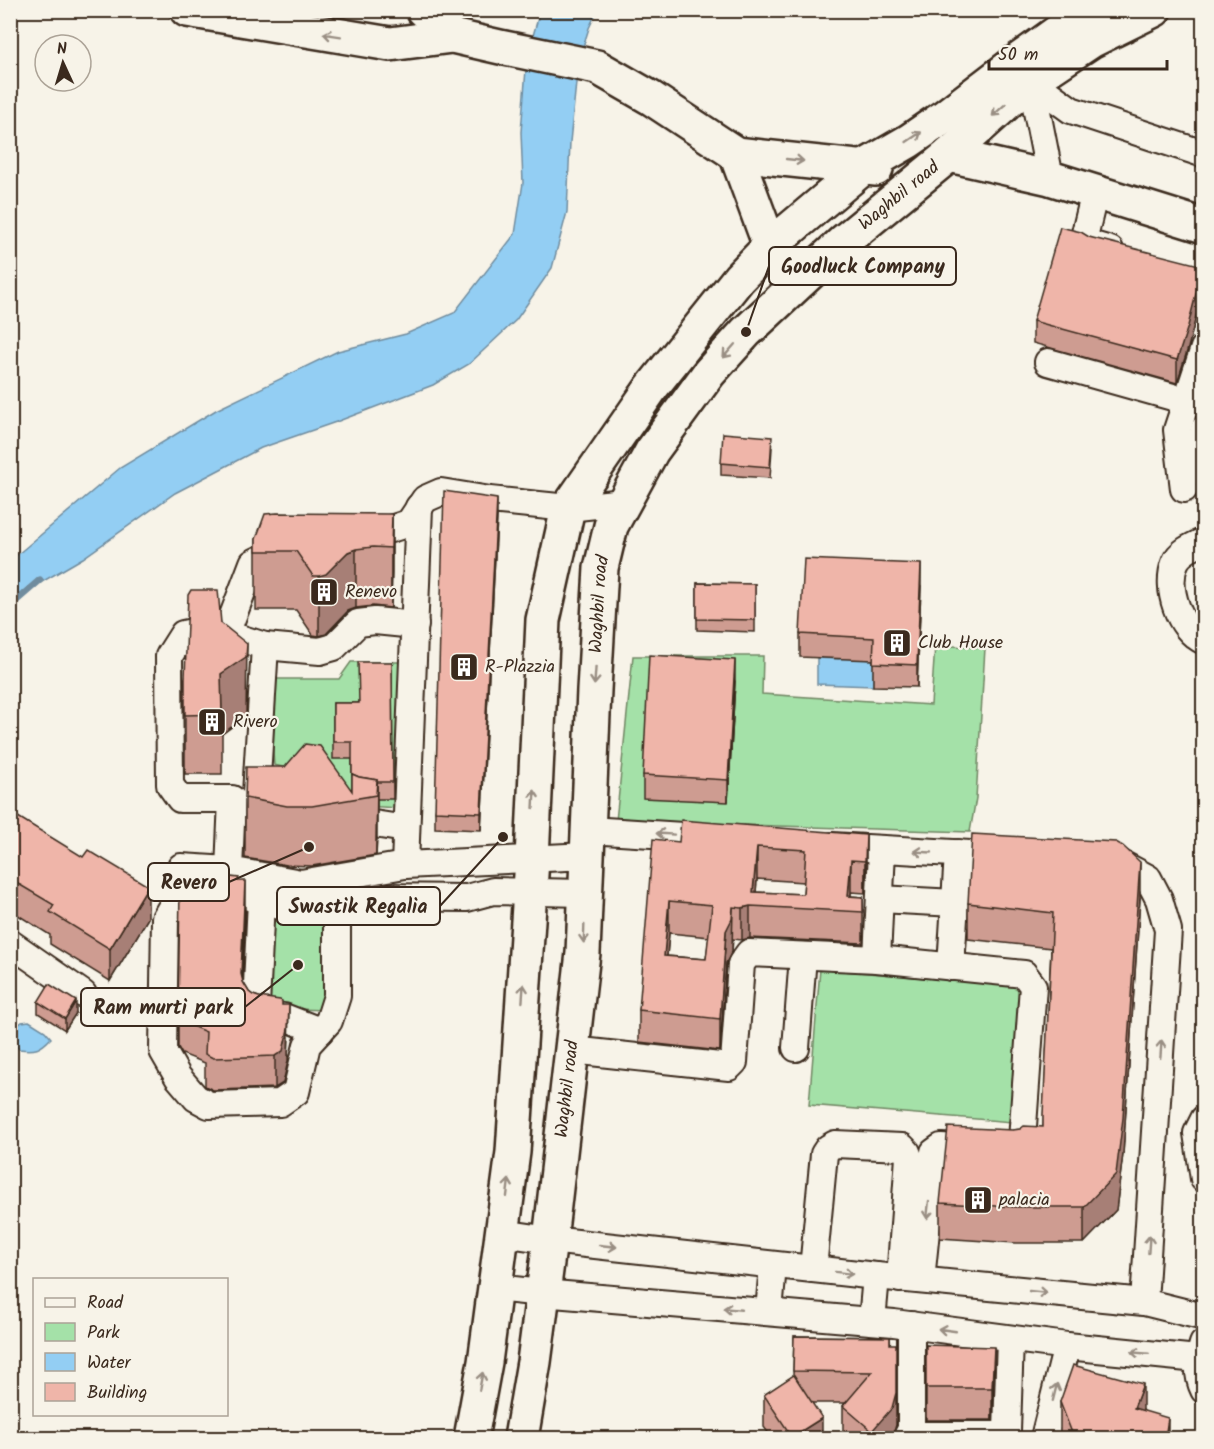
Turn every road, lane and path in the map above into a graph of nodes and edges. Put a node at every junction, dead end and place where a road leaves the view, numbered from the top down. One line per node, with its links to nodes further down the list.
1 (187, 10): 5 (main road)
2 (423, 10): 6 (main road)
3 (1094, 10): 7 (main road, Waghbil road)
4 (1138, 14): 7 (main road, Waghbil road)
5 (245, 16): 6 (main road, one-way to 5)
6 (452, 36): 8 (main road)
7 (1023, 71): 9 (street); 10 (main road, Waghbil road, one-way to 10); 11 (main road, Waghbil road, one-way to 7); 13 (street)
8 (736, 154): 11 (main road, one-way to 11); 16 (main road)
9 (1203, 154)
10 (949, 155): 12 (main road, Waghbil road); 13 (main road)
11 (864, 167): 12 (main road); 16 (main road, Waghbil road)
12 (923, 176): 18 (main road, Waghbil road)
13 (1050, 178): 14 (main road)
14 (1095, 192): 15 (main road); 17 (street)
15 (1203, 226)
16 (763, 254): 18 (main road); 26 (main road, Waghbil road)
17 (1137, 257)
18 (787, 294): 24 (main road, Waghbil road, one-way to 24)
19 (1203, 348): 21 (street)
20 (1048, 362): 21 (street)
21 (1186, 401): 23 (street)
22 (1203, 429): 23 (street)
23 (1194, 481)
24 (624, 502): 26 (street); 38 (main road, Waghbil road, one-way to 38)
25 (419, 507): 26 (street); 28 (street); 30 (street)
26 (568, 508): 43 (main road, Waghbil road, one-way to 26)
27 (1203, 541): 32 (street)
28 (341, 544)
29 (307, 553): 31 (street)
30 (415, 625): 33 (street); 36 (street)
31 (226, 634): 33 (street); 35 (street)
32 (1203, 641)
33 (265, 646): 35 (street)
34 (329, 790): 36 (street)
35 (255, 795): 47 (street)
36 (406, 830): 45 (street)
37 (734, 839): 38 (street, one-way to 38)
38 (588, 843): 43 (street); 49 (main road, Waghbil road)
39 (814, 845): 40 (street)
40 (882, 849): 41 (street, one-way to 40); 50 (street)
41 (958, 853): 42 (street); 52 (street)
42 (1028, 857)
43 (532, 859): 45 (street); 48 (main road, Waghbil road)
44 (1086, 861): 73 (street, one-way to 44)
45 (405, 865): 47 (street)
46 (181, 867): 47 (street)
47 (229, 870)
48 (529, 892): 49 (street); 53 (street); 63 (main road, Waghbil road, one-way to 48)
49 (585, 893): 61 (main road, Waghbil road, one-way to 61)
50 (880, 899): 52 (street); 56 (street)
51 (261, 900): 53 (street); 59 (street); 59 (street)
52 (955, 903): 57 (street)
53 (337, 906): 59 (street)
54 (10, 943): 58 (street)
55 (803, 956): 56 (street); 60 (street); 61 (street)
56 (877, 959): 57 (street)
57 (951, 967): 70 (street, one-way to 70)
58 (83, 994)
59 (320, 1031)
60 (796, 1048)
61 (572, 1050): 64 (main road, Waghbil road)
62 (1203, 1119): 65 (street)
63 (513, 1152): 64 (main road); 66 (main road, Waghbil road, one-way to 63)
64 (560, 1157): 67 (main road, Waghbil road)
65 (1203, 1179)
66 (502, 1233): 67 (street); 71 (main road, Waghbil road)
67 (550, 1240): 68 (street, one-way to 68); 72 (main road, Waghbil road)
68 (773, 1265): 69 (street); 74 (street)
69 (813, 1269): 70 (street, one-way to 70); 70 (street)
70 (899, 1279): 73 (street, one-way to 73); 76 (street)
71 (495, 1288): 72 (street); 83 (main road, Waghbil road, one-way to 71)
72 (542, 1293): 74 (street, one-way to 72); 84 (main road, Waghbil road)
73 (1144, 1302): 75 (street)
74 (769, 1312): 76 (street)
75 (1203, 1317)
76 (873, 1321): 77 (street)
77 (911, 1325): 78 (street, one-way to 77); 82 (street)
78 (1010, 1339): 79 (street); 82 (street)
79 (1067, 1347): 80 (street, one-way to 79); 85 (street, one-way to 79)
80 (1201, 1351): 81 (street)
81 (1203, 1390)
82 (907, 1437)
83 (471, 1438)
84 (521, 1438)
85 (1044, 1438)

